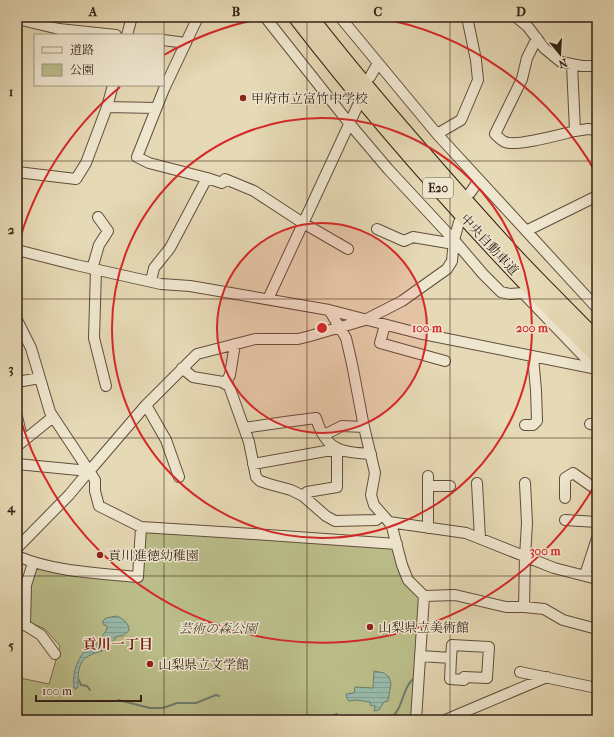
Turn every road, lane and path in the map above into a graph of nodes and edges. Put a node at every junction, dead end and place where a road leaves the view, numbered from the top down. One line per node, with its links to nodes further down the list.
1 (132, 17): 11 (street)
2 (198, 17): 14 (street)
3 (266, 17): 23 (street)
4 (296, 17): 51 (highway, 中央自動車道 / E20)
5 (310, 17): 51 (highway, 中央自動車道 / E20)
6 (340, 17): 15 (street)
7 (466, 17): 26 (street)
8 (516, 17): 12 (street)
9 (17, 19): 10 (street)
10 (106, 34)
11 (127, 34)
12 (537, 38): 16 (street); 25 (street)
13 (164, 40): 14 (street)
14 (186, 43): 22 (street)
15 (378, 63): 18 (street); 26 (street)
16 (572, 64): 17 (street); 25 (street)
17 (597, 66)
18 (370, 77)
19 (113, 86): 21 (street)
20 (358, 105): 23 (street)
21 (107, 107): 22 (street); 27 (street)
22 (156, 108): 28 (street)
23 (349, 123): 34 (street); 37 (street)
24 (597, 130): 25 (street)
25 (575, 131)
26 (437, 134): 29 (street)
27 (17, 172)
28 (207, 178): 34 (street); 41 (street)
29 (479, 180): 30 (street); 36 (street)
30 (470, 193)
31 (597, 196): 36 (street)
32 (98, 217): 40 (street)
33 (459, 222): 37 (street)
34 (303, 224): 38 (street); 42 (street)
35 (377, 229): 37 (street)
36 (526, 231): 43 (street)
37 (454, 242): 46 (street); 51 (street)
38 (348, 249)
39 (17, 250): 40 (street)
40 (94, 269): 41 (street); 57 (street)
41 (151, 281): 42 (street)
42 (268, 299): 44 (street)
43 (597, 308)
44 (329, 310): 46 (street); 48 (street)
45 (17, 320): 54 (street)
46 (365, 320): 47 (street); 48 (street)
47 (385, 325): 50 (street); 52 (street)
48 (340, 327): 49 (street); 62 (street)
49 (235, 344): 53 (street); 56 (street)
50 (533, 357): 51 (street); 61 (street)
51 (596, 357)
52 (445, 361)
53 (182, 368): 56 (street); 58 (street)
54 (40, 378): 55 (street); 60 (street)
55 (17, 382)
56 (225, 384): 63 (street)
57 (106, 386)
58 (146, 405): 70 (street); 71 (street)
59 (17, 417): 65 (street)
60 (53, 417): 65 (street); 70 (street)
61 (525, 425)
62 (364, 427): 64 (street); 67 (street)
63 (244, 428): 64 (street); 69 (street)
64 (324, 435): 66 (street)
65 (20, 444)
66 (337, 449): 67 (street); 69 (street); 76 (street)
67 (371, 454): 78 (street)
68 (17, 464): 70 (street)
69 (253, 464): 76 (street)
70 (88, 470): 81 (street); 86 (street)
71 (179, 477)
72 (525, 482): 88 (street)
73 (478, 483): 83 (street)
74 (450, 486): 82 (street)
75 (597, 490): 77 (street)
76 (303, 496): 78 (street)
77 (566, 498)
78 (386, 519): 82 (street); 85 (street)
79 (565, 520): 80 (street)
80 (597, 522)
81 (141, 527): 85 (street); 89 (street)
82 (428, 528): 83 (street)
83 (480, 538): 88 (street)
84 (597, 538): 90 (street)
85 (397, 544): 92 (street)
86 (17, 548)
87 (17, 556): 89 (street)
88 (525, 557): 90 (street); 93 (street)
89 (33, 563): 94 (street)
90 (585, 575): 91 (street)
91 (597, 579)
92 (424, 596): 93 (street); 97 (street)
93 (524, 607): 95 (street)
94 (21, 626): 96 (street)
95 (597, 629)
96 (55, 654)
97 (420, 656): 98 (street); 102 (street)
98 (451, 658): 98 (street)
99 (520, 672): 100 (street)
100 (546, 677): 101 (street); 103 (street)
101 (597, 688)
102 (416, 720)
103 (445, 720)

